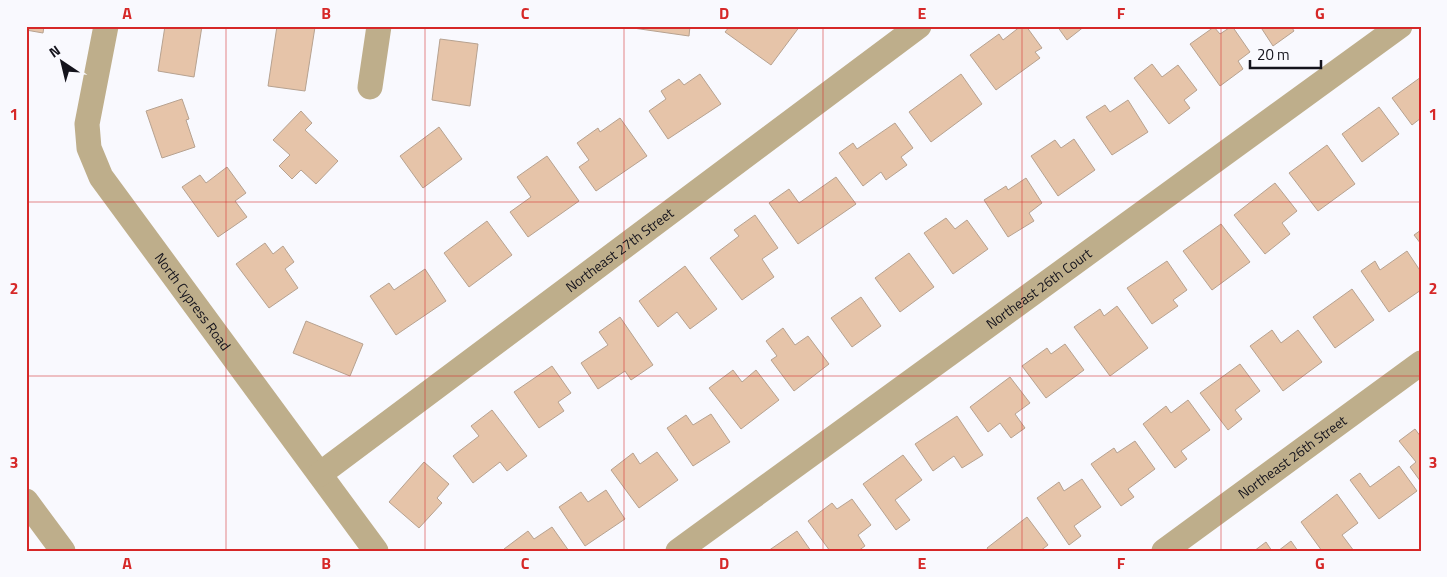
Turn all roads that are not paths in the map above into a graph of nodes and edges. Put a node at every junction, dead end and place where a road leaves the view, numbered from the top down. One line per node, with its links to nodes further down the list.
1 (106, 26): 7 (street, North Cypress Road)
2 (379, 26): 5 (street)
3 (919, 26): 7 (street, Northeast 27th Street)
4 (1400, 26): 11 (street, Northeast 26th Court)
5 (370, 87)
6 (1421, 363): 12 (street, Northeast 26th Street)
7 (320, 474): 10 (street, North Cypress Road)
8 (26, 501): 9 (street)
9 (63, 551)
10 (376, 551)
11 (678, 551)
12 (1164, 551)

